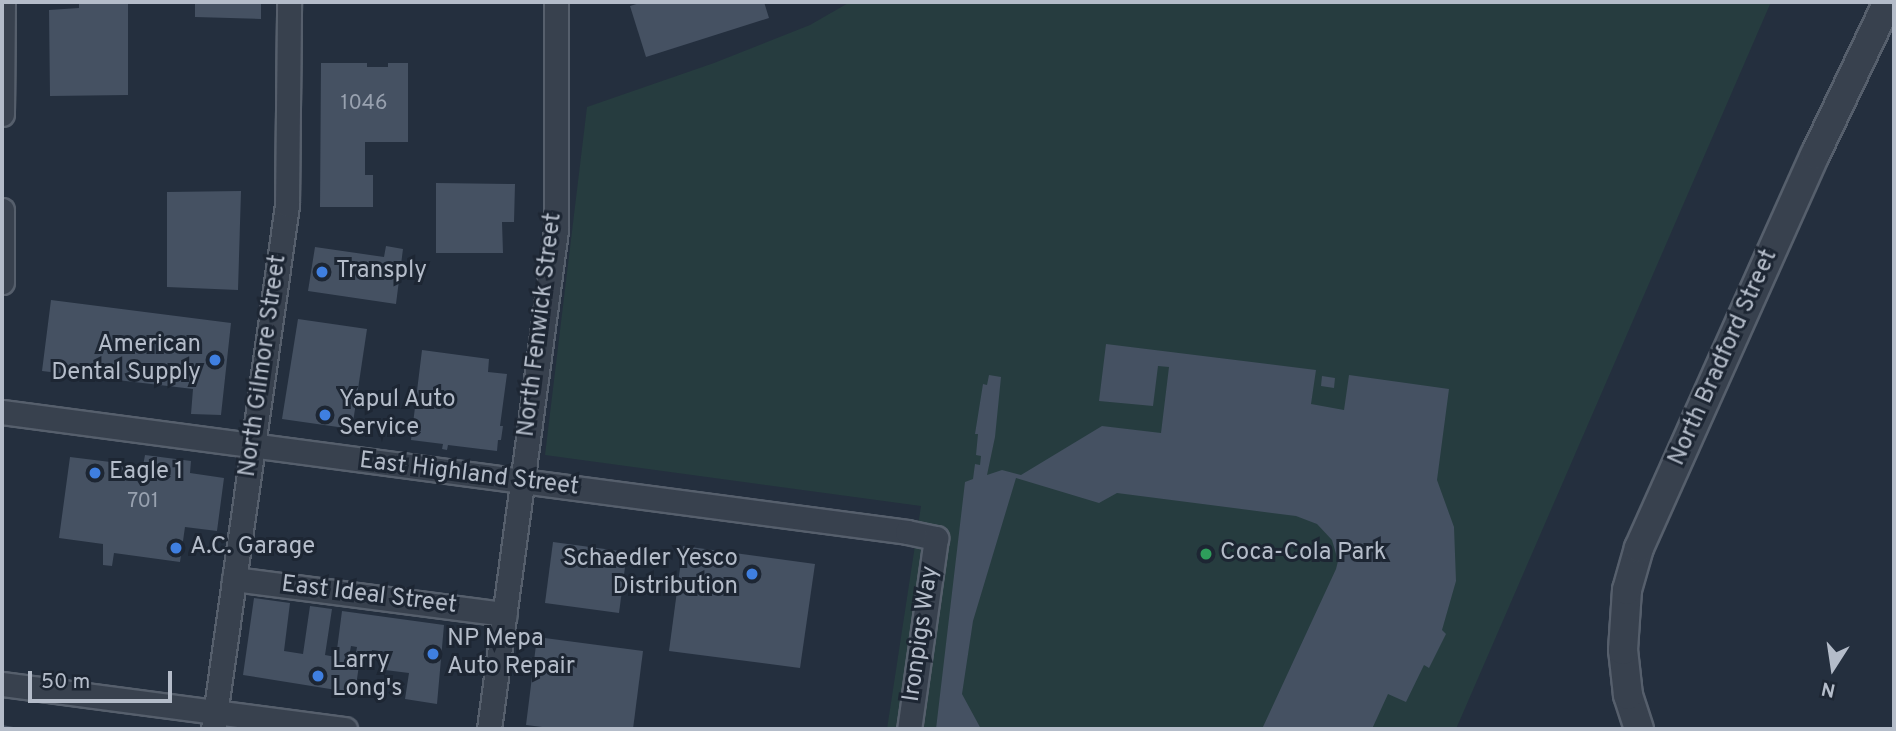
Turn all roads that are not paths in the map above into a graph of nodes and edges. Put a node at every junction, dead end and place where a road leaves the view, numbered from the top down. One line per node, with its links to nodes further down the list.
1 (3, 2): 5 (street)
2 (289, 2): 9 (street, North Gilmore Street)
3 (556, 2): 10 (street, North Fenwick Street)
4 (1888, 2): 19 (street, North Bradford Street)
5 (2, 114)
6 (2, 210): 7 (street)
7 (2, 282)
8 (2, 412): 9 (street, East Highland Street)
9 (253, 447): 10 (street, East Highland Street); 12 (street, North Gilmore Street)
10 (522, 482): 11 (street, East Highland Street); 13 (street, North Fenwick Street)
11 (936, 538): 18 (street, Ironpigs Way)
12 (234, 579): 13 (street, East Ideal Street); 15 (street, North Gilmore Street)
13 (505, 614): 17 (street, North Fenwick Street)
14 (2, 684): 15 (street)
15 (215, 721): 16 (street)
16 (345, 729)
17 (489, 729)
18 (909, 729)
19 (1639, 729)

